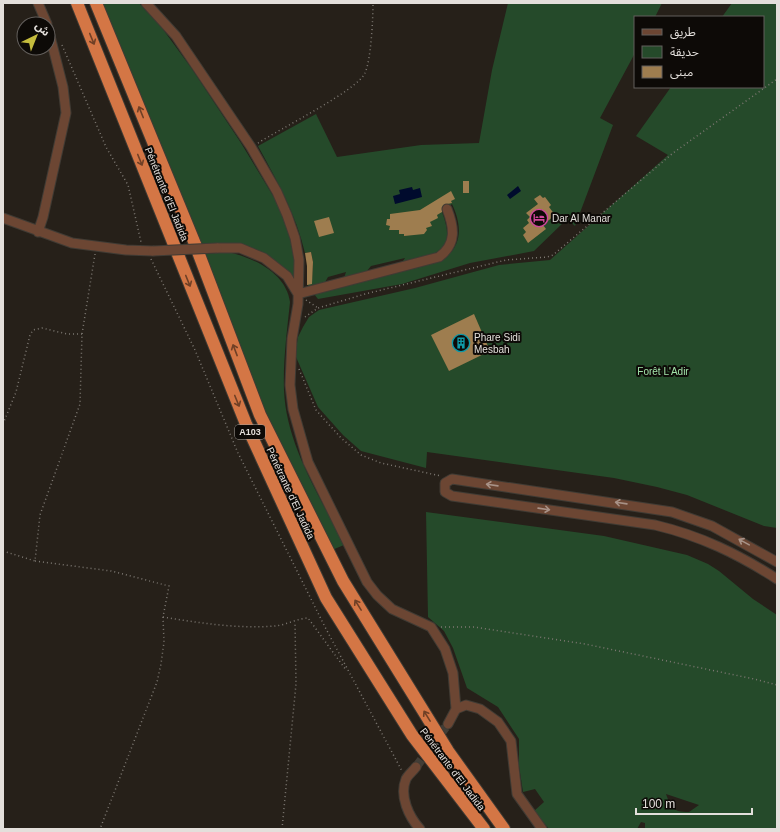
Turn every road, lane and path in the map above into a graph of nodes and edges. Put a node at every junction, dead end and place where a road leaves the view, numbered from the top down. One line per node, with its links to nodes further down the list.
1 (38, 3): 6 (street)
2 (77, 3): 39 (highway, Pénétrante d'El Jadida / A103, one-way to 39)
3 (96, 3): 40 (highway, Pénétrante d'El Jadida / A103, one-way to 3)
4 (146, 3): 10 (street)
5 (373, 3): 10 (path)
6 (44, 16)
7 (61, 43): 15 (path)
8 (55, 56): 13 (street)
9 (777, 79): 17 (path)
10 (251, 147): 16 (street)
11 (447, 209): 16 (street)
12 (3, 218): 13 (street)
13 (38, 232): 14 (street)
14 (96, 246): 15 (street); 19 (path)
15 (149, 251): 16 (street, bridge); 30 (path)
16 (298, 294): 17 (path); 18 (street)
17 (318, 308): 18 (path)
18 (295, 323): 20 (street)
19 (82, 334): 21 (path); 24 (path)
20 (292, 354): 22 (path); 29 (street)
21 (3, 424)
22 (452, 479): 25 (street, one-way to 22); 26 (street, one-way to 26)
23 (3, 551): 24 (path)
24 (35, 561): 27 (path)
25 (777, 562)
26 (777, 580)
27 (163, 617): 28 (path); 36 (path)
28 (295, 622): 30 (path); 37 (path)
29 (431, 628): 31 (path); 32 (street)
30 (350, 674): 35 (path)
31 (777, 685)
32 (456, 709): 33 (street); 41 (street)
33 (448, 724)
34 (416, 767): 35 (street)
35 (406, 779): 38 (street)
36 (100, 829)
37 (282, 829)
38 (420, 829)
39 (484, 829)
40 (504, 829)
41 (542, 829)

